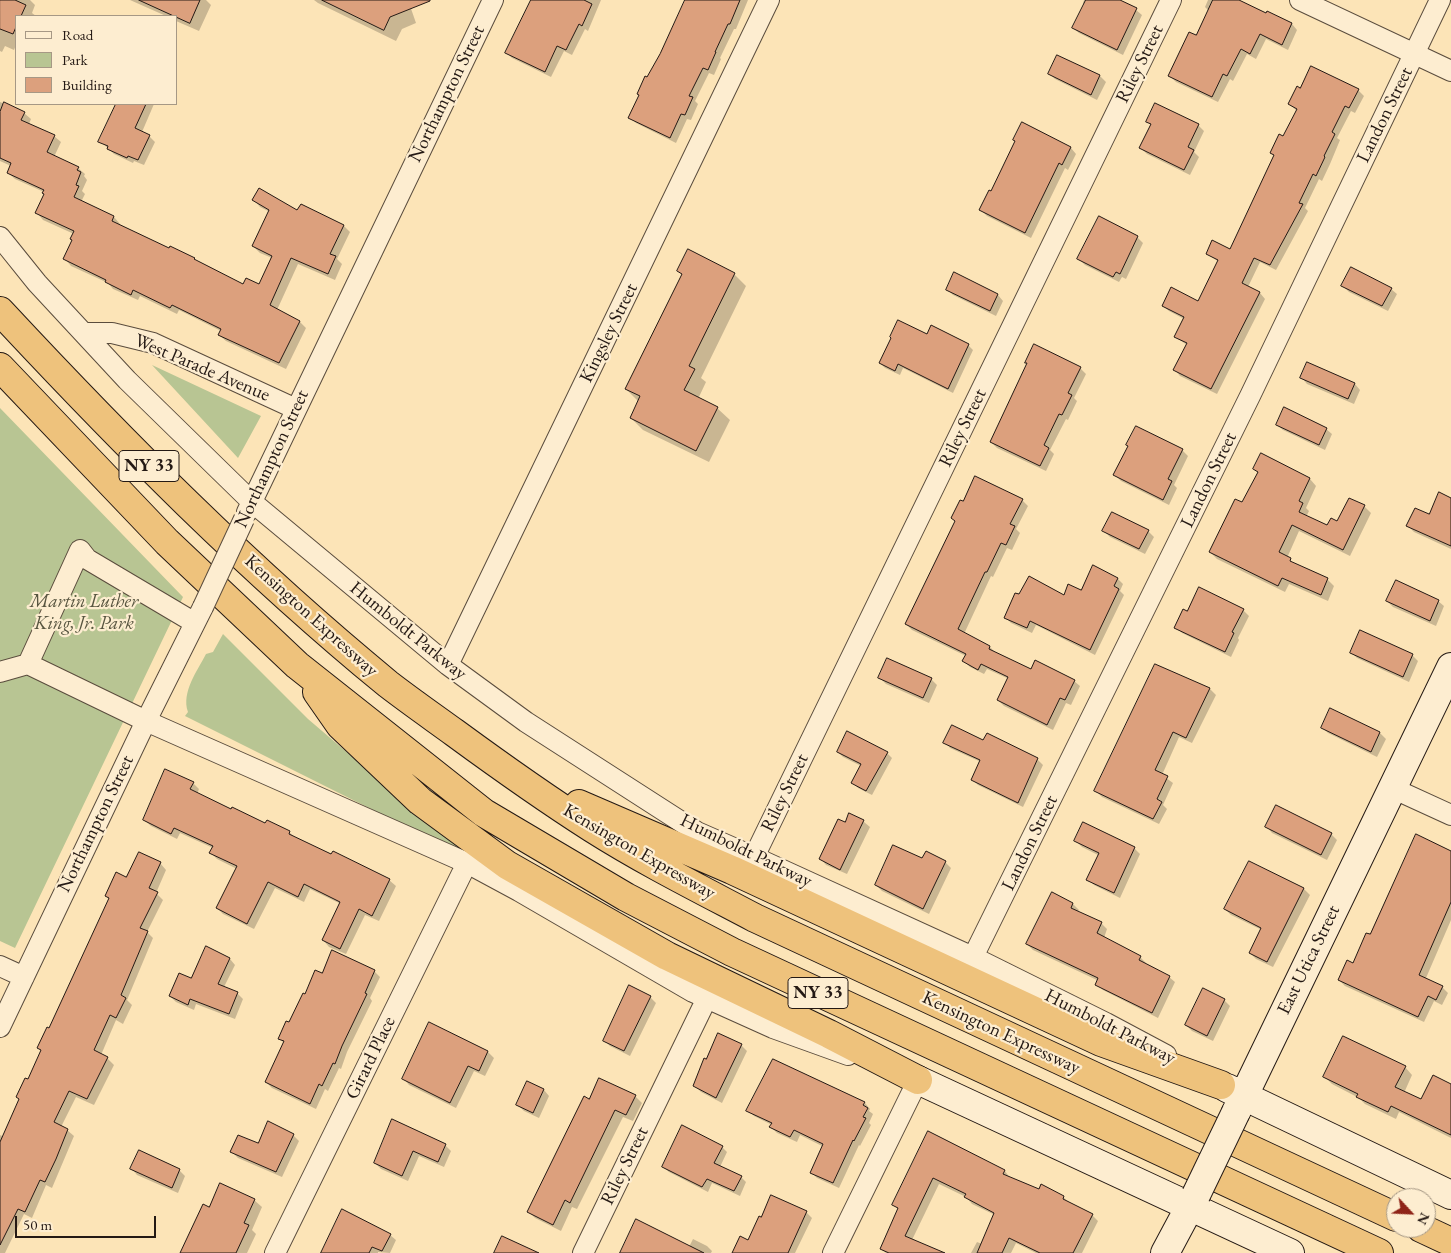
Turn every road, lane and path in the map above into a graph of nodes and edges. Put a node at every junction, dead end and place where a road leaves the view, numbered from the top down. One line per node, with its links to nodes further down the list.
1 (493, 0): 12 (street, Northampton Street)
2 (769, 0): 17 (street, Kingsley Street)
3 (1171, 0): 24 (street, Riley Street)
4 (1300, 0): 6 (street)
5 (1440, 0): 6 (street, Landon Street)
6 (1414, 54): 7 (street); 26 (street, Landon Street)
7 (1451, 71)
8 (0, 237): 10 (street)
9 (0, 311): 21 (highway, Kensington Expressway / NY 33)
10 (84, 334): 12 (street, West Parade Avenue); 13 (street, Humboldt Parkway)
11 (0, 367): 16 (highway, NY 33)
12 (296, 409): 13 (street, Northampton Street)
13 (248, 511): 14 (street, Northampton Street, bridge); 17 (street, Humboldt Parkway)
14 (199, 615): 15 (street); 20 (street, Northampton Street)
15 (28, 664): 19 (street); 20 (street)
16 (297, 665): 31 (highway); 43 (highway, NY 33)
17 (448, 665): 24 (street, Humboldt Parkway)
18 (1451, 667): 22 (street, East Utica Street)
19 (0, 672)
20 (146, 721): 25 (street); 28 (street, Northampton Street)
21 (515, 777): 32 (highway); 35 (highway, Kensington Expressway / NY 33)
22 (1392, 788): 23 (street); 32 (street, East Utica Street)
23 (1451, 815)
24 (754, 857): 26 (street, Humboldt Parkway)
25 (467, 863): 29 (street); 38 (street, Girard Place)
26 (973, 957): 32 (street, Humboldt Parkway)
27 (0, 966): 28 (street)
28 (24, 977): 30 (street, Northampton Street)
29 (708, 998): 31 (street); 39 (street, Riley Street)
30 (0, 1027)
31 (918, 1080): 34 (street); 40 (street)
32 (1234, 1097): 33 (street, Humboldt Parkway); 34 (street, East Utica Street, bridge)
33 (1451, 1195)
34 (1193, 1201): 41 (street, East Utica Street); 42 (street)
35 (1386, 1212)
36 (1436, 1235): 37 (highway)
37 (1451, 1242)
38 (275, 1253)
39 (583, 1253)
40 (833, 1253)
41 (1166, 1253)
42 (1290, 1253)
43 (1379, 1253)

